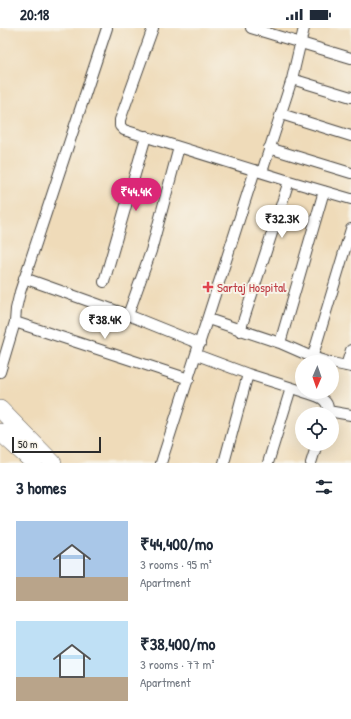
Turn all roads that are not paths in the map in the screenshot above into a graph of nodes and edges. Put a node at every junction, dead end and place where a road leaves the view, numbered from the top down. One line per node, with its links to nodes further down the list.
1 (107, 28): 20 (street)
2 (153, 28): 10 (street)
3 (251, 28): 5 (street)
4 (304, 28): 5 (street)
5 (301, 43): 6 (street); 7 (street)
6 (351, 58)
7 (292, 79): 8 (street); 9 (street)
8 (351, 97)
9 (281, 114): 11 (street); 13 (street)
10 (146, 136): 12 (street); 21 (street)
11 (351, 136)
12 (179, 147): 14 (street); 22 (street)
13 (269, 148): 14 (street); 15 (street)
14 (258, 171): 16 (street); 23 (street)
15 (351, 173)
16 (289, 181): 17 (street); 25 (street)
17 (324, 191): 18 (street); 26 (street)
18 (351, 199)
19 (351, 229): 31 (street)
20 (24, 278): 22 (street); 24 (street)
21 (104, 282)
22 (128, 315): 27 (street)
23 (208, 319): 25 (street); 27 (street)
24 (15, 322): 33 (street); 35 (street)
25 (240, 331): 26 (street)
26 (280, 343): 30 (street)
27 (200, 344): 29 (street)
28 (351, 350): 32 (street)
29 (197, 355): 34 (street); 35 (street)
30 (303, 355)
31 (313, 355)
32 (348, 366)
33 (0, 372)
34 (248, 374): 36 (street); 46 (street)
35 (189, 379): 45 (street)
36 (291, 388): 37 (street); 47 (street)
37 (295, 389)
38 (0, 409): 44 (highway)
39 (339, 414): 40 (street)
40 (351, 415)
41 (0, 432): 43 (highway)
42 (315, 451): 48 (street)
43 (34, 463)
44 (54, 463)
45 (161, 463)
46 (224, 463)
47 (268, 463)
48 (311, 463)

